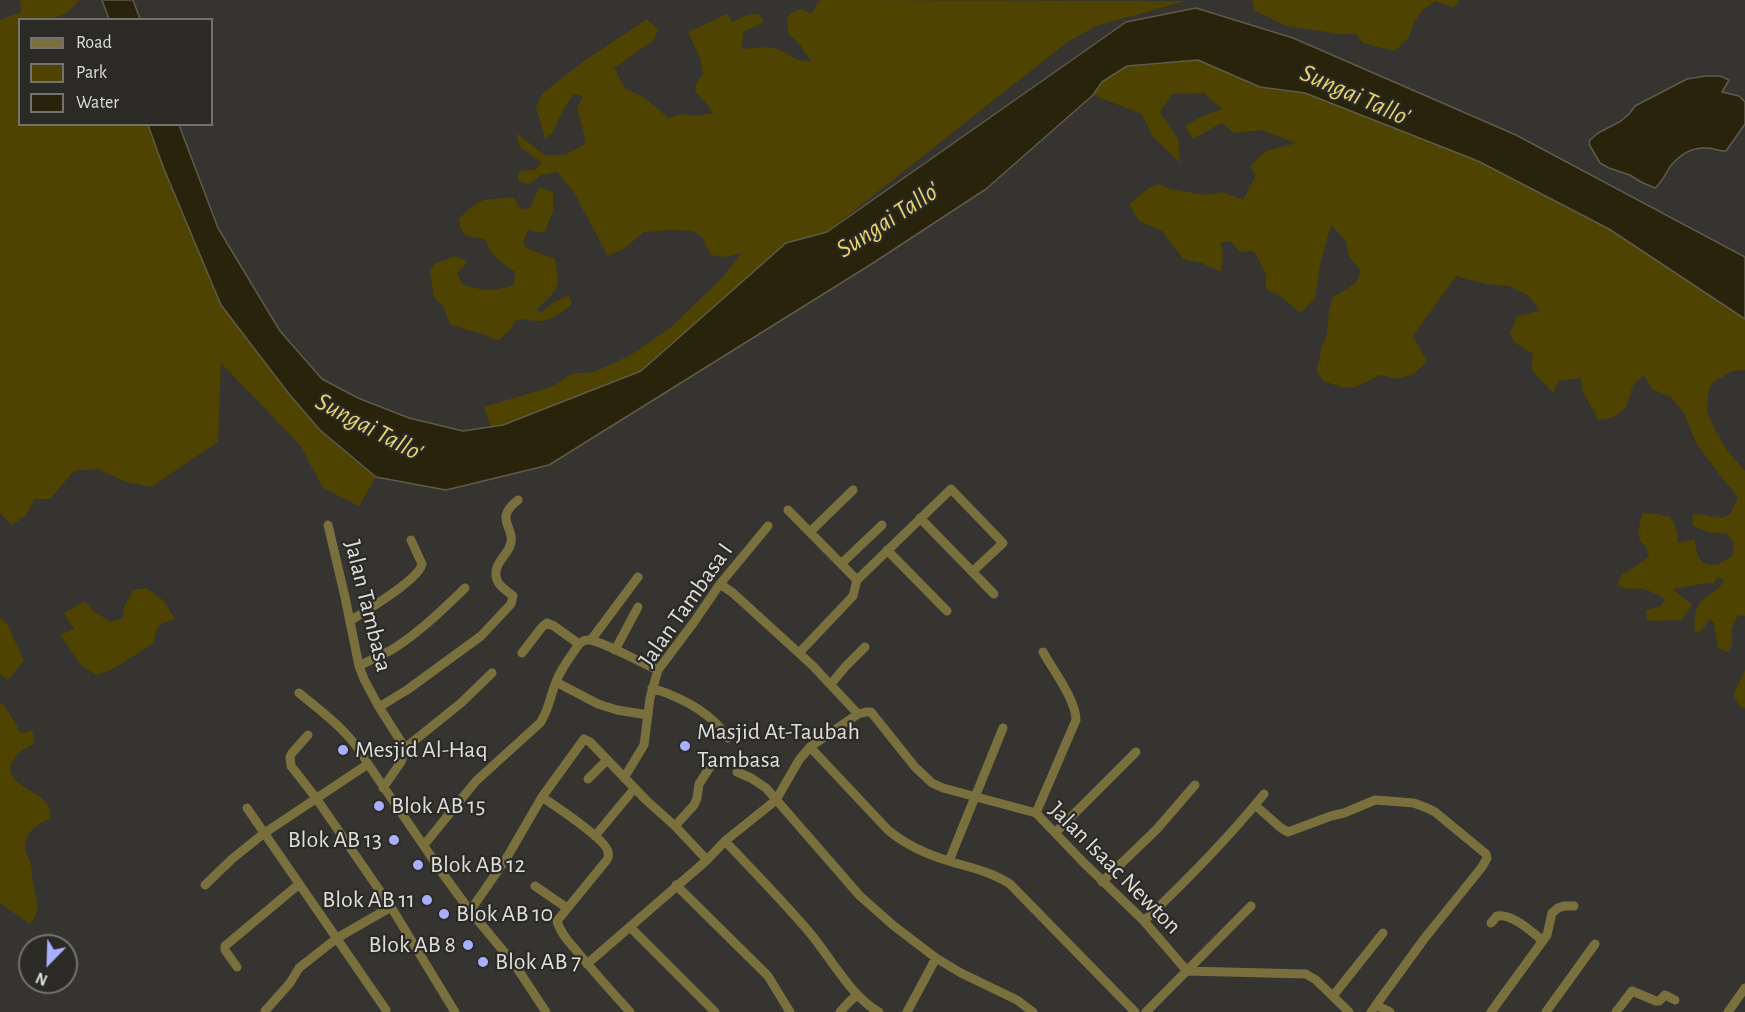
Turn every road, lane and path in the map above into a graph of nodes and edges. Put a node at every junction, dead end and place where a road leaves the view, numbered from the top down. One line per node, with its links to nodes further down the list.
1 (853, 490): 8 (street)
2 (518, 500): 35 (street)
3 (788, 510): 8 (street)
4 (920, 518): 10 (street); 12 (street); 12 (street)
5 (328, 525): 20 (street, Jalan Tambasa)
6 (882, 525): 11 (street)
7 (768, 526): 15 (street, Jalan Tambasa I)
8 (810, 532): 11 (street)
9 (411, 540): 20 (street)
10 (887, 550): 14 (street); 19 (street)
11 (841, 564): 14 (street)
12 (972, 572): 17 (street)
13 (638, 577): 21 (street)
14 (856, 580): 27 (street)
15 (720, 584): 27 (street, Jalan Isaac Newton); 29 (street, Jalan Tambasa I)
16 (465, 588): 28 (street)
17 (994, 594)
18 (638, 607): 24 (street)
19 (947, 611)
20 (350, 621): 28 (street, Jalan Tambasa)
21 (591, 640): 22 (street); 24 (street)
22 (579, 644): 26 (street); 31 (street)
23 (866, 647): 32 (street)
24 (615, 650): 29 (street)
25 (1042, 652): 60 (street)
26 (522, 653)
27 (799, 653): 32 (street, Jalan Isaac Newton)
28 (359, 666): 35 (street, Jalan Tambasa)
29 (658, 670): 33 (street, Jalan Tambasa I)
30 (492, 674): 42 (street)
31 (556, 682): 37 (street); 66 (street)
32 (831, 684): 36 (street, Jalan Isaac Newton)
33 (652, 688): 37 (street, Jalan Tambasa I); 40 (street)
34 (299, 693): 45 (street)
35 (379, 707): 42 (street, Jalan Tambasa)
36 (861, 713): 41 (street); 55 (street, Jalan Isaac Newton)
37 (648, 715): 48 (street, Jalan Tambasa I)
38 (1003, 728): 55 (street)
39 (308, 735): 56 (street)
40 (728, 738)
41 (810, 747): 57 (street); 68 (street)
42 (405, 748): 51 (street)
43 (1136, 752): 62 (street)
44 (607, 760): 48 (street); 49 (street); 54 (street)
45 (368, 764): 51 (street); 56 (street)
46 (712, 764): 61 (street)
47 (737, 772): 57 (street)
48 (624, 778): 52 (street)
49 (588, 779)
50 (1195, 785): 69 (street)
51 (383, 788): 66 (street)
52 (634, 789): 61 (street); 64 (street)
53 (1264, 794): 58 (street)
54 (542, 797): 64 (street); 78 (street)
55 (975, 797): 60 (street, Jalan Isaac Newton); 68 (street)
56 (316, 798): 63 (street); 76 (street)
57 (776, 800): 65 (street); 86 (street)
58 (1255, 805): 79 (street); 94 (street)
59 (246, 808): 63 (street)
60 (1036, 813): 62 (street, Jalan Isaac Newton)
61 (675, 826): 67 (street)
62 (1055, 833): 69 (street, Jalan Isaac Newton)
63 (263, 834): 70 (street); 71 (street)
64 (595, 836): 77 (street)
65 (725, 841): 67 (street); 91 (street)
66 (424, 845): 78 (street)
67 (707, 860): 72 (street)
68 (949, 861): 106 (street)
69 (1102, 882): 79 (street, Jalan Isaac Newton)
70 (205, 885)
71 (298, 885): 83 (street); 88 (street)
72 (676, 885): 81 (street); 101 (street)
73 (535, 886): 77 (street)
74 (1251, 906): 89 (street)
75 (1574, 906): 84 (street)
76 (391, 907): 83 (street); 97 (street)
77 (567, 908): 87 (street)
78 (470, 911): 98 (street)
79 (1144, 921): 89 (street, Jalan Isaac Newton)
80 (1491, 923): 84 (street)
81 (630, 927): 87 (street); 100 (street)
82 (1383, 933): 92 (street)
83 (337, 938): 95 (street); 96 (street)
84 (1543, 941): 110 (street)
85 (1595, 944): 111 (street)
86 (936, 958): 104 (street); 105 (street)
87 (587, 964): 99 (street)
88 (237, 967)
89 (1187, 971): 92 (street); 107 (street)
90 (1745, 988): 113 (street)
91 (857, 995): 102 (street); 103 (street)
92 (1333, 996): 108 (street)
93 (1675, 1000): 112 (street)
94 (1374, 1009): 109 (street)
95 (386, 1010)
96 (265, 1011)
97 (454, 1012)
98 (546, 1012)
99 (630, 1012)
100 (715, 1012)
101 (790, 1012)
102 (840, 1012)
103 (879, 1012)
104 (907, 1012)
105 (1033, 1012)
106 (1136, 1012)
107 (1146, 1012)
108 (1349, 1012)
109 (1390, 1012)
110 (1491, 1012)
111 (1546, 1012)
112 (1616, 1012)
113 (1728, 1012)

